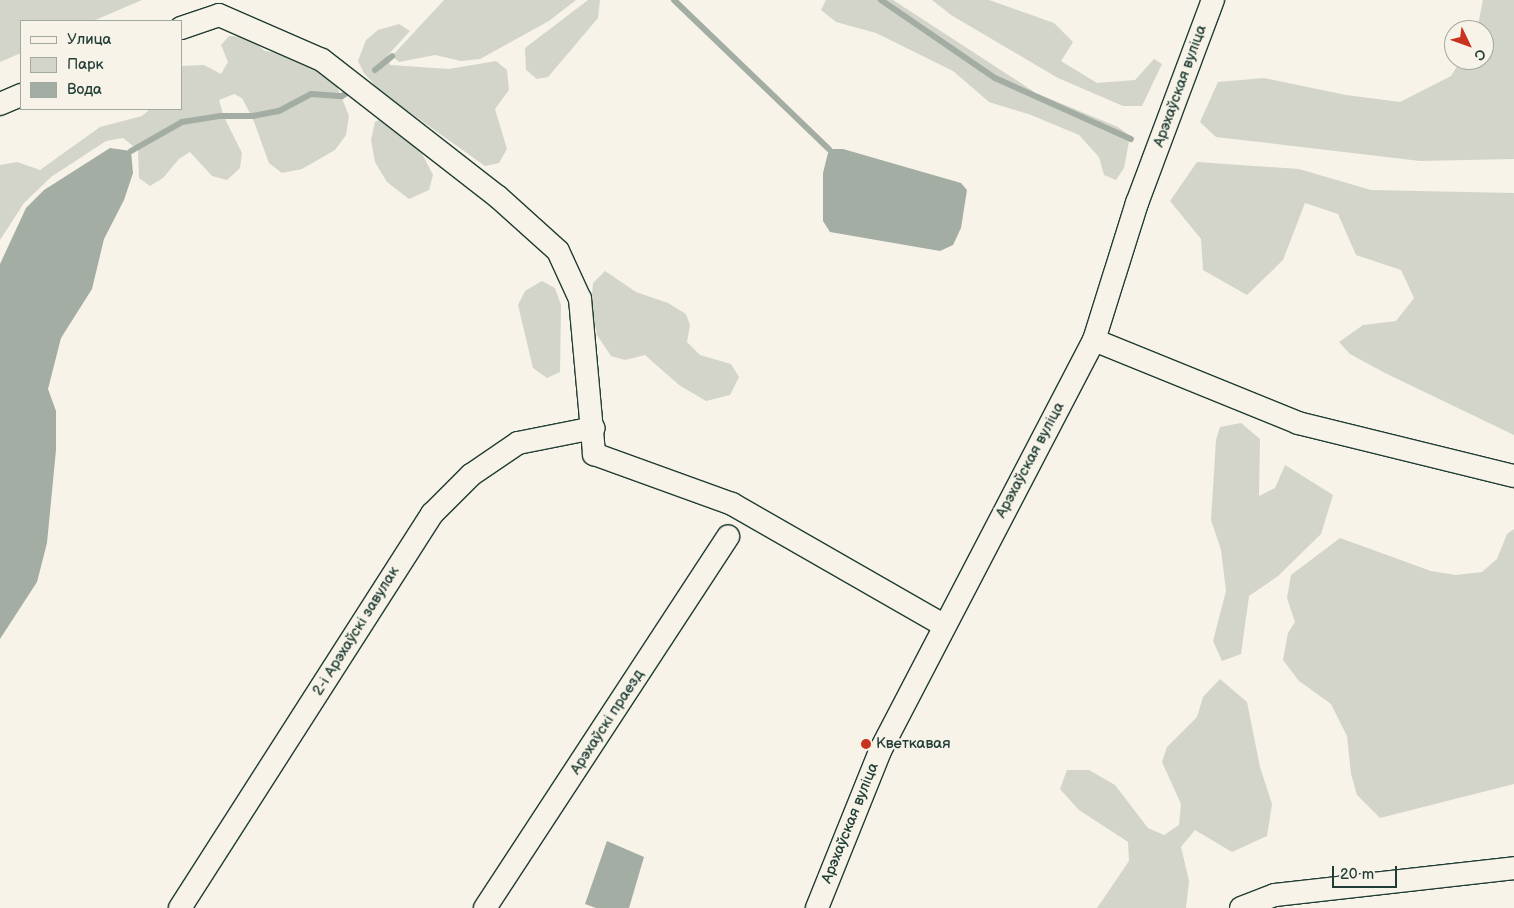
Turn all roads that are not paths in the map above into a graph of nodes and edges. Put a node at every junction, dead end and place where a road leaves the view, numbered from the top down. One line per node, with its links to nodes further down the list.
1 (1213, 0): 5 (street, Арэхаўская вуліца)
2 (182, 28): 6 (street)
3 (20, 95): 4 (street)
4 (0, 104)
5 (1094, 340): 7 (street); 9 (street, Арэхаўская вуліца)
6 (594, 428): 9 (street); 11 (street, 2-і Арэхаўскі завулак)
7 (1514, 476)
8 (728, 536): 12 (street, Арэхаўскі праезд)
9 (943, 625): 13 (street, Арэхаўская вуліца)
10 (1514, 868): 14 (street)
11 (180, 908)
12 (485, 908)
13 (817, 908)
14 (1241, 908)

